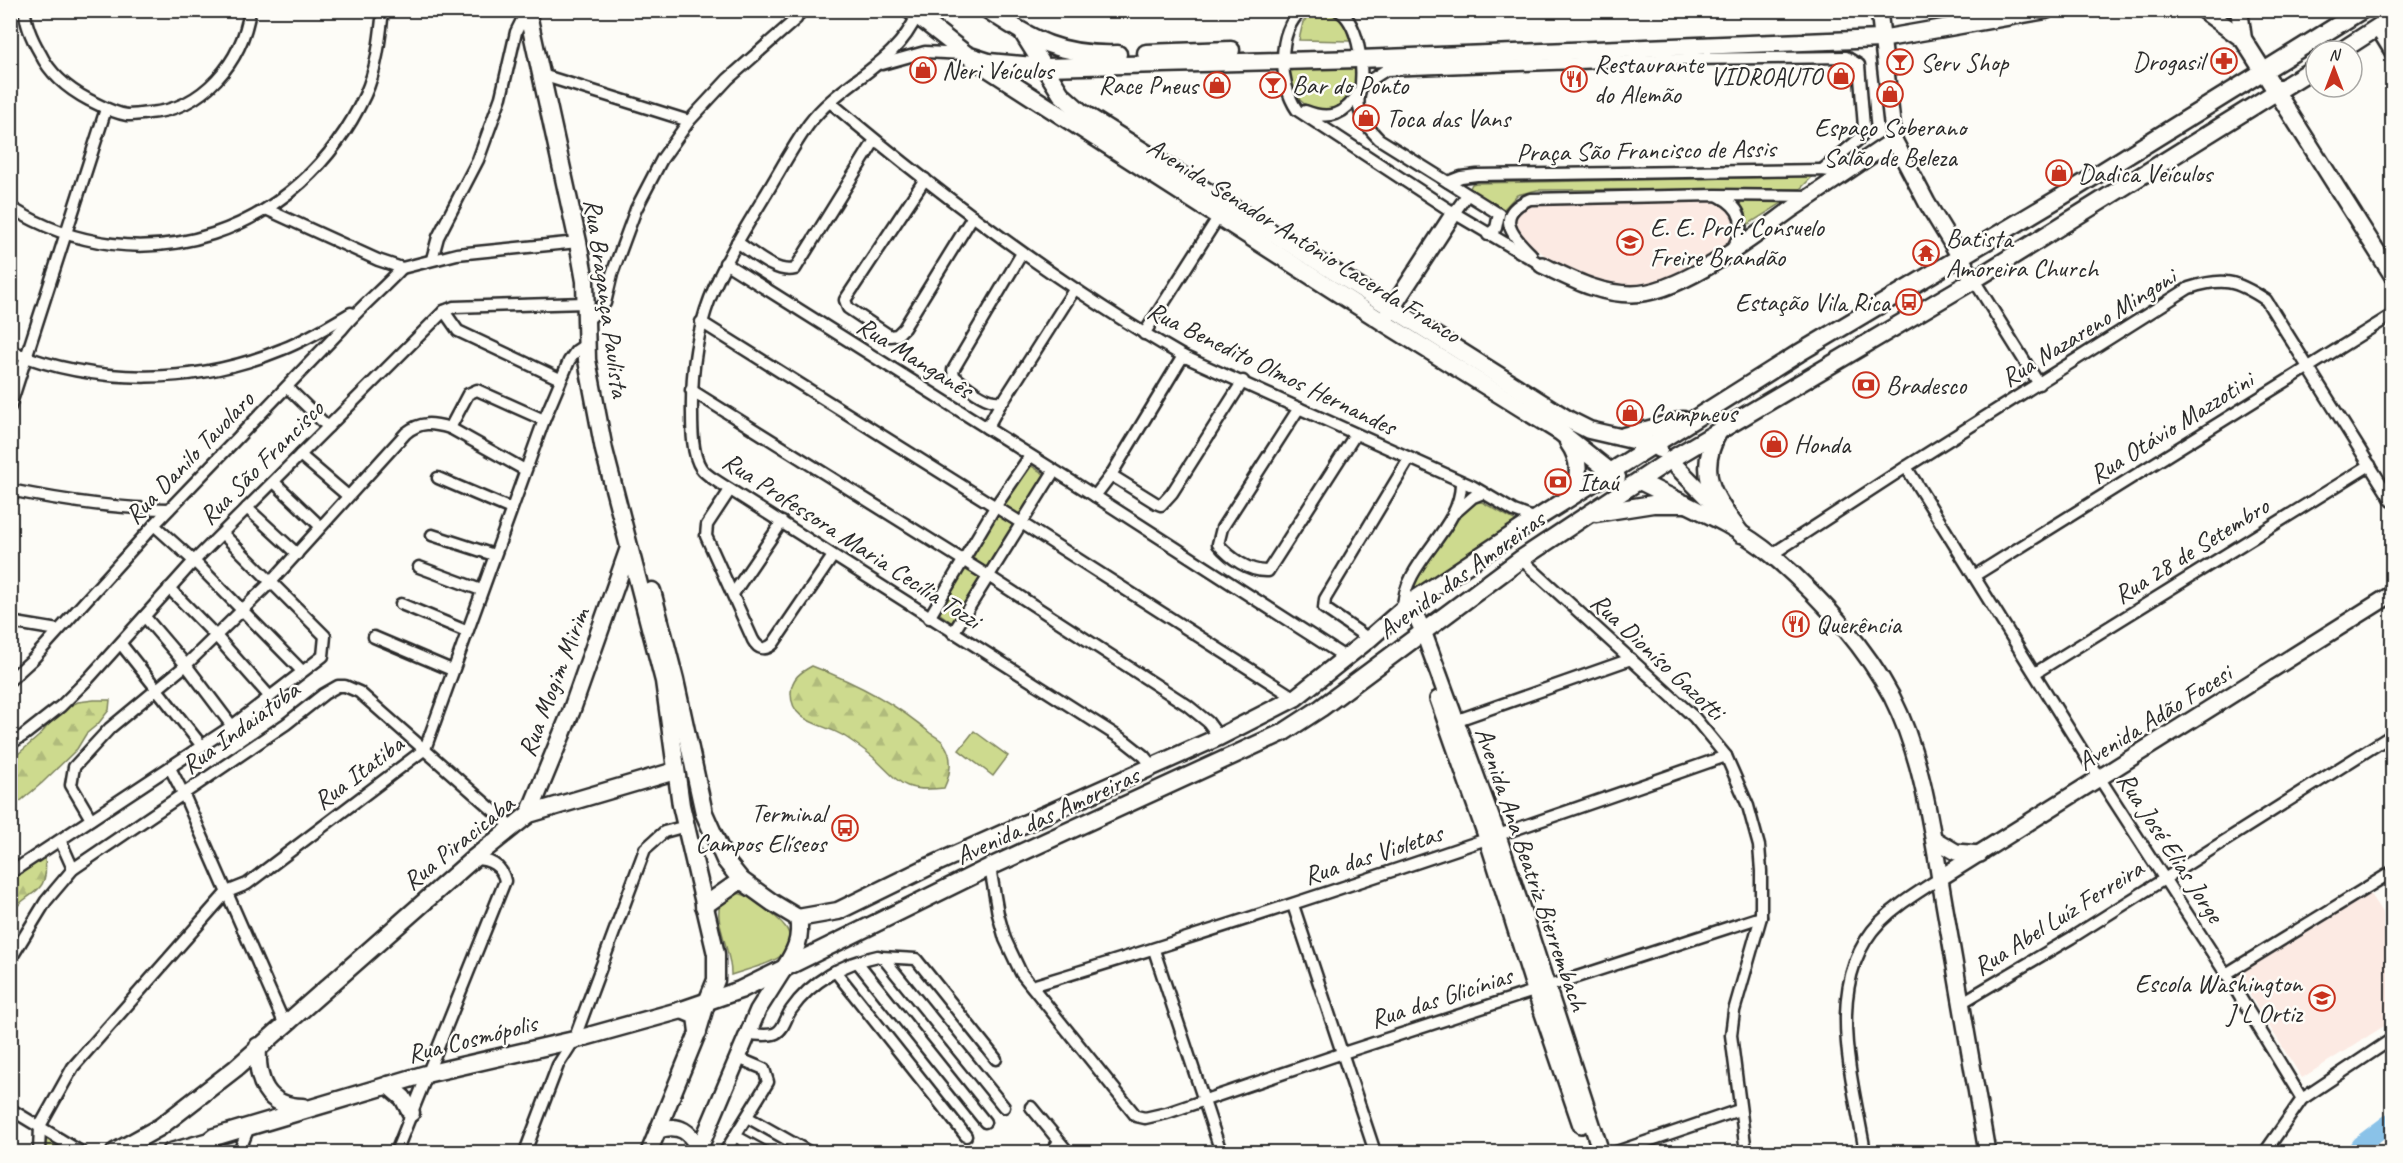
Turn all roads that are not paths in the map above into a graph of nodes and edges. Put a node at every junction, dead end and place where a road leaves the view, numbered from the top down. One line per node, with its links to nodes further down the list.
1 (25, 10): 39 (street)
2 (250, 10): 39 (street)
3 (383, 10): 51 (street)
4 (527, 10): 33 (main road, Rua Bragança Paulista); 63 (street)
5 (988, 10): 20 (main road)
6 (1302, 10): 23 (street)
7 (1338, 10): 16 (street)
8 (1879, 10): 19 (street)
9 (1980, 10): 19 (main road)
10 (2046, 10): 19 (main road)
11 (2203, 10): 21 (main road)
12 (2239, 10): 21 (main road)
13 (2362, 10): 31 (main road, Avenida das Amoreiras)
14 (801, 13): 40 (street)
15 (922, 15): 25 (main road, Avenida Senador Antônio Lacerda Franco); 28 (street, Rua Professora Maria Cecília Tozzi)
16 (1350, 15): 24 (street)
17 (2392, 18): 18 (main road)
18 (2376, 29): 22 (main road); 26 (street)
19 (1881, 33): 24 (main road); 42 (street)
20 (1026, 38): 23 (main road); 27 (main road); 30 (main road, Avenida Senador Antônio Lacerda Franco)
21 (2243, 39): 31 (main road)
22 (2360, 39)
23 (1282, 54): 24 (main road); 29 (main road); 37 (street)
24 (1358, 54): 34 (street)
25 (967, 55): 27 (main road); 28 (street, Rua Professora Maria Cecília Tozzi); 52 (main road, Avenida Senador Antônio Lacerda Franco)
26 (2392, 55)
27 (989, 62): 30 (main road)
28 (876, 66): 38 (street, Rua Professora Maria Cecília Tozzi)
29 (1071, 66): 30 (main road); 36 (main road)
30 (1045, 67): 36 (main road, Avenida Senador Antônio Lacerda Franco)
31 (2263, 70): 35 (main road); 62 (main road, Avenida das Amoreiras)
32 (2304, 74): 35 (main road, Avenida das Amoreiras)
33 (542, 75): 40 (street); 58 (main road, Rua Bragança Paulista)
34 (1360, 88): 37 (street); 43 (street); 46 (street)
35 (2276, 91): 67 (street); 68 (main road, Avenida das Amoreiras)
36 (1061, 94): 52 (main road, Avenida Senador Antônio Lacerda Franco)
37 (1291, 99): 53 (street)
38 (830, 102): 41 (street, Rua Benedito Olmos Hernandes); 59 (street, Rua Professora Maria Cecília Tozzi)
39 (106, 109): 56 (street)
40 (689, 121): 76 (street)
41 (875, 140): 45 (street, Rua Benedito Olmos Hernandes); 59 (street)
42 (1894, 140): 44 (street); 62 (street)
43 (1822, 170): 44 (street, Praça São Francisco de Assis); 46 (street, Praça São Francisco de Assis)
44 (1845, 173): 49 (street)
45 (925, 179): 54 (street, Rua Benedito Olmos Hernandes); 54 (street)
46 (1448, 182): 47 (street)
47 (1467, 195): 53 (street); 55 (street)
48 (1716, 195): 49 (street, Praça São Francisco de Assis); 55 (street, Praça São Francisco de Assis); 60 (street, Praça São Francisco de Assis)
49 (1812, 196): 60 (street)
50 (10, 207): 56 (street)
51 (268, 210): 56 (street); 66 (street)
52 (1223, 210): 73 (main road, Avenida Senador Antônio Lacerda Franco); 77 (street)
53 (1454, 213): 57 (street); 73 (street)
54 (973, 216): 61 (street, Rua Benedito Olmos Hernandes)
55 (1504, 216): 57 (street); 65 (street)
56 (66, 235): 81 (street)
57 (1488, 235): 65 (street)
58 (578, 242): 63 (street); 70 (main road, Rua Bragança Paulista)
59 (737, 242): 64 (street, Rua Professora Maria Cecília Tozzi)
60 (1730, 252): 65 (street)
61 (1022, 253): 69 (street, Rua Benedito Olmos Hernandes); 88 (street)
62 (1958, 256): 68 (street); 91 (main road, Avenida das Amoreiras)
63 (432, 259): 66 (street)
64 (724, 263): 75 (street, Rua Professora Maria Cecília Tozzi); 95 (street, Rua Manganês)
65 (1542, 265)
66 (402, 268): 71 (street, Rua Danilo Tavolaro)
67 (2392, 275)
68 (1974, 280): 85 (street); 96 (main road, Avenida das Amoreiras)
69 (1074, 290): 77 (street, Rua Benedito Olmos Hernandes); 88 (street)
70 (585, 303): 72 (street); 76 (main road, Rua Bragança Paulista)
71 (359, 309): 81 (street); 86 (street, Rua Danilo Tavolaro)
72 (444, 311): 83 (street); 93 (street, Rua São Francisco)
73 (1387, 315): 97 (main road, Avenida Senador Antônio Lacerda Franco); 99 (main road, Avenida Senador Antônio Lacerda Franco)
74 (2392, 315): 82 (street, Rua Otávio Mazzotini)
75 (701, 322): 87 (street, Rua Professora Maria Cecília Tozzi); 124 (street)
76 (585, 323): 79 (main road, Rua Bragança Paulista)
77 (1144, 334): 80 (street, Rua Benedito Olmos Hernandes)
78 (10, 351): 81 (street)
79 (586, 353): 83 (street, Rua Itatiba); 115 (main road, Rua Bragança Paulista)
80 (1183, 356): 84 (street, Rua Benedito Olmos Hernandes); 110 (street)
81 (26, 357): 89 (street)
82 (2309, 367): 85 (street, Rua Nazareno Mingoni); 105 (street, Rua Nazareno Mingoni); 147 (street, Rua Otávio Mazzotini)
83 (560, 379): 92 (street, Rua Itatiba)
84 (1243, 381): 90 (street, Rua Benedito Olmos Hernandes); 110 (street)
85 (2039, 384): 106 (street, Rua Nazareno Mingoni)
86 (287, 387): 93 (street); 125 (street, Rua Danilo Tavolaro)
87 (691, 390): 117 (street, Rua Professora Maria Cecília Tozzi); 144 (street)
88 (1002, 401): 95 (street)
89 (10, 407)
90 (1299, 408): 98 (street, Rua Benedito Olmos Hernandes); 98 (street)
91 (1705, 413): 99 (main road); 100 (main road, Avenida das Amoreiras)
92 (544, 420): 94 (street); 107 (street, Rua Itatiba)
93 (327, 427): 101 (street, Rua São Francisco)
94 (450, 428): 107 (street); 119 (street)
95 (987, 428): 102 (street, Rua Manganês)
96 (1719, 431): 104 (main road, Avenida das Amoreiras); 136 (main road)
97 (1560, 432): 109 (main road, Avenida Senador Antônio Lacerda Franco); 121 (main road)
98 (1355, 435): 103 (street, Rua Benedito Olmos Hernandes)
99 (1620, 436): 100 (main road, Avenida Senador Antônio Lacerda Franco)
100 (1654, 445): 104 (main road); 109 (main road, Avenida das Amoreiras)
101 (300, 455): 113 (street, Rua São Francisco); 119 (street)
102 (1030, 456): 108 (street, Rua Manganês); 124 (street)
103 (1409, 459): 114 (street, Rua Benedito Olmos Hernandes); 169 (street)
104 (1671, 460): 112 (main road, Avenida das Amoreiras); 136 (street)
105 (2370, 465): 122 (street, Rua Nazareno Mingoni); 176 (street, Rua 28 de Setembro)
106 (1906, 466): 141 (street, Rua Nazareno Mingoni); 147 (street, Rua José Elias Jorge)
107 (525, 470): 127 (street, Rua Itatiba)
108 (1054, 471): 120 (street, Rua Manganês); 132 (street)
109 (1610, 472): 112 (main road); 121 (main road, Avenida das Amoreiras)
110 (1111, 475): 120 (street)
111 (438, 478): 127 (street)
112 (1639, 481): 123 (street); 128 (main road, Avenida das Amoreiras)
113 (274, 482): 126 (street, Rua São Francisco); 134 (street)
114 (1461, 482): 118 (street, Rua Benedito Olmos Hernandes); 129 (street)
115 (613, 487): 138 (main road, Rua Bragança Paulista); 159 (main road, Rua Bragança Paulista)
116 (10, 490): 125 (street)
117 (730, 490): 131 (street, Rua Professora Maria Cecília Tozzi); 152 (street)
118 (1483, 493): 129 (street); 130 (street, Rua Benedito Olmos Hernandes)
119 (348, 496): 134 (street)
120 (1095, 496): 171 (street, Rua Manganês)
121 (1566, 500): 130 (main road, Avenida das Amoreiras)
122 (2392, 501)
123 (1685, 504): 128 (main road); 136 (street)
124 (995, 507): 132 (street); 144 (street)
125 (169, 508): 133 (street, Rua Danilo Tavolaro)
126 (247, 508): 135 (street, Rua São Francisco); 139 (street)
127 (511, 509): 140 (street, Rua Itatiba)
128 (1590, 514): 143 (main road, Avenida das Amoreiras)
129 (1450, 519): 157 (street)
130 (1536, 519): 157 (main road, Avenida das Amoreiras)
131 (782, 522): 142 (street, Rua Professora Maria Cecília Tozzi); 152 (street)
132 (1023, 524): 148 (street); 180 (street)
133 (153, 525): 145 (street); 163 (street, Rua Danilo Tavolaro)
134 (320, 526): 139 (street)
135 (223, 534): 145 (street, Rua São Francisco); 149 (street)
136 (1741, 534): 141 (street)
137 (432, 535): 140 (street)
138 (629, 548): 154 (main road, Rua Bragança Paulista); 155 (main road)
139 (297, 554): 149 (street)
140 (494, 555): 151 (street, Rua Itatiba)
141 (1771, 555): 199 (street)
142 (833, 556): 152 (street); 161 (street, Rua Professora Maria Cecília Tozzi)
143 (1521, 559): 166 (main road, Avenida das Amoreiras); 172 (street, Rua Dioníso Gazotti)
144 (963, 560): 148 (street); 161 (street)
145 (194, 561): 150 (street, Rua São Francisco); 158 (street)
146 (419, 567): 151 (street)
147 (1974, 576): 176 (street, Rua José Elias Jorge)
148 (990, 577): 165 (street); 184 (street)
149 (271, 582): 158 (street); 175 (street)
150 (169, 588): 160 (street, Rua São Francisco); 167 (street)
151 (481, 590): 164 (street, Rua Itatiba)
152 (733, 594)
153 (2392, 594): 192 (street, Avenida Adão Focesi)
154 (643, 596): 155 (main road, Rua Mogim Mirim); 159 (main road); 191 (main road, Rua Bragança Paulista)
155 (612, 599): 194 (main road, Rua Mogim Mirim)
156 (401, 604): 164 (street)
157 (1406, 606): 166 (street, Avenida Ana Beatriz Bierrembach); 169 (main road, Avenida das Amoreiras)
158 (243, 610): 167 (street); 175 (street)
159 (659, 611): 209 (main road, Rua Bragança Paulista)
160 (145, 617): 170 (street, Rua São Francisco); 173 (street)
161 (929, 618): 165 (street, Rua Professora Maria Cecília Tozzi)
162 (10, 622): 163 (street)
163 (58, 630): 177 (street, Rua Danilo Tavolaro)
164 (466, 631): 174 (street, Rua Itatiba)
165 (953, 633): 189 (street, Rua Professora Maria Cecília Tozzi)
166 (1419, 633): 181 (street, Avenida Ana Beatriz Bierrembach); 203 (main road, Avenida das Amoreiras)
167 (216, 636): 173 (street); 179 (street)
168 (374, 637): 174 (street)
169 (1369, 639): 171 (main road, Avenida das Amoreiras)
170 (121, 644): 178 (street); 185 (street, Rua São Francisco)
171 (1345, 657): 180 (main road, Avenida das Amoreiras)
172 (1631, 659): 181 (street); 188 (street, Rua Dioníso Gazotti)
173 (186, 664): 178 (street); 182 (street)
174 (452, 670): 187 (street, Rua Itatiba)
175 (302, 671): 179 (street)
176 (2035, 673): 192 (street, Rua José Elias Jorge)
177 (10, 680)
178 (158, 689): 186 (street); 195 (street)
179 (270, 697): 182 (street)
180 (1295, 698): 184 (main road, Avenida das Amoreiras)
181 (1451, 722): 198 (street, Avenida Ana Beatriz Bierrembach)
182 (232, 726): 186 (street)
183 (2392, 735): 208 (street, Rua Abel Luíz Ferreira)
184 (1219, 737): 189 (main road, Avenida das Amoreiras)
185 (10, 744)
186 (202, 746): 190 (street)
187 (425, 749): 193 (street, Rua Indaiatuba); 196 (street, Rua Indaiatuba); 210 (street, Rua Itatiba)
188 (1726, 756): 198 (street, Rua das Violetas); 213 (street, Rua Dioníso Gazotti)
189 (1153, 767): 214 (main road, Avenida das Amoreiras)
190 (170, 768): 193 (street); 195 (street)
191 (675, 771): 194 (main road, Rua Piracicaba); 197 (main road)
192 (2100, 779): 201 (street, Avenida Adão Focesi); 208 (street, Rua José Elias Jorge)
193 (184, 795): 204 (street, Rua Indaiatuba); 210 (street)
194 (529, 814): 196 (main road, Rua Piracicaba)
195 (92, 819): 200 (street)
196 (512, 826): 202 (main road, Rua Piracicaba)
197 (686, 826): 212 (main road); 231 (street)
198 (1493, 838): 211 (street, Rua das Violetas); 223 (street, Avenida Ana Beatriz Bierrembach)
199 (1934, 839): 201 (street); 207 (street)
200 (61, 842): 204 (street); 206 (street)
201 (1980, 854): 207 (street, Avenida Adão Focesi)
202 (473, 859): 227 (main road, Rua Piracicaba); 236 (street)
203 (990, 867): 219 (main road, Avenida das Amoreiras); 222 (street)
204 (73, 869): 217 (street, Rua Indaiatuba)
205 (2392, 872): 221 (street)
206 (10, 873)
207 (1940, 878): 225 (street); 274 (street)
208 (2164, 878): 221 (street, Rua José Elias Jorge); 225 (street, Rua Abel Luíz Ferreira)
209 (741, 880): 212 (main road); 214 (main road, Rua Bragança Paulista)
210 (227, 892): 227 (street); 248 (street, Rua Itatiba)
211 (1293, 905): 215 (street, Rua das Violetas); 233 (street)
212 (704, 906): 224 (main road)
213 (1761, 917): 223 (street, Rua das Glicínias); 244 (street, Rua Dioníso Gazotti)
214 (798, 918): 219 (main road)
215 (1154, 950): 222 (street, Rua das Violetas); 239 (street)
216 (880, 957): 218 (street); 235 (street); 241 (street)
217 (10, 960)
218 (858, 963): 220 (street); 247 (street)
219 (784, 969): 224 (main road, Rua Cosmópolis); 229 (street)
220 (835, 971): 229 (street); 252 (street)
221 (2226, 974): 238 (street, Rua José Elias Jorge)
222 (1032, 986): 239 (street, Rua das Glicínias)
223 (1541, 988): 233 (street, Rua das Glicínias); 270 (street, Avenida Ana Beatriz Bierrembach); 271 (street, Avenida Ana Beatriz Bierrembach)
224 (707, 1002): 226 (main road, Rua Cosmópolis); 228 (street)
225 (1961, 1003): 275 (street)
226 (682, 1010): 228 (main road); 231 (main road, Rua Cosmópolis)
227 (285, 1025): 232 (main road, Rua Piracicaba)
228 (698, 1032): 250 (street)
229 (748, 1034): 234 (street)
230 (2392, 1039): 238 (street)
231 (574, 1040): 236 (main road, Rua Cosmópolis); 261 (street)
232 (258, 1046): 240 (main road); 257 (main road, Rua Piracicaba)
233 (1343, 1053): 239 (street, Rua das Glicínias); 269 (street)
234 (738, 1058): 246 (street); 254 (street)
235 (996, 1059)
236 (426, 1074): 237 (main road, Rua Cosmópolis); 245 (street)
237 (388, 1085): 240 (main road, Rua Cosmópolis); 245 (main road)
238 (2302, 1099): 276 (street)
239 (1204, 1100): 268 (street)
240 (309, 1107): 249 (main road, Rua Cosmópolis)
241 (1004, 1107)
242 (1031, 1107): 253 (street)
243 (10, 1109): 248 (street)
244 (1739, 1110): 272 (street); 273 (street, Rua Dioníso Gazotti)
245 (411, 1113): 260 (street)
246 (747, 1117): 251 (street); 265 (street)
247 (985, 1122)
248 (40, 1126): 255 (street, Rua Itatiba); 256 (street)
249 (249, 1126): 258 (main road, Rua Cosmópolis); 259 (street)
250 (659, 1130): 254 (street); 262 (street)
251 (735, 1136): 263 (street); 264 (street)
252 (966, 1136)
253 (1059, 1142): 266 (street); 267 (street)
254 (698, 1151)
255 (39, 1152)
256 (81, 1152)
257 (115, 1152)
258 (171, 1152)
259 (239, 1152)
260 (396, 1152)
261 (525, 1152)
262 (649, 1152)
263 (726, 1152)
264 (764, 1152)
265 (809, 1152)
266 (1051, 1152)
267 (1068, 1152)
268 (1221, 1152)
269 (1375, 1152)
270 (1590, 1152)
271 (1601, 1152)
272 (1616, 1152)
273 (1746, 1152)
274 (1865, 1152)
275 (1986, 1152)
276 (2265, 1152)

